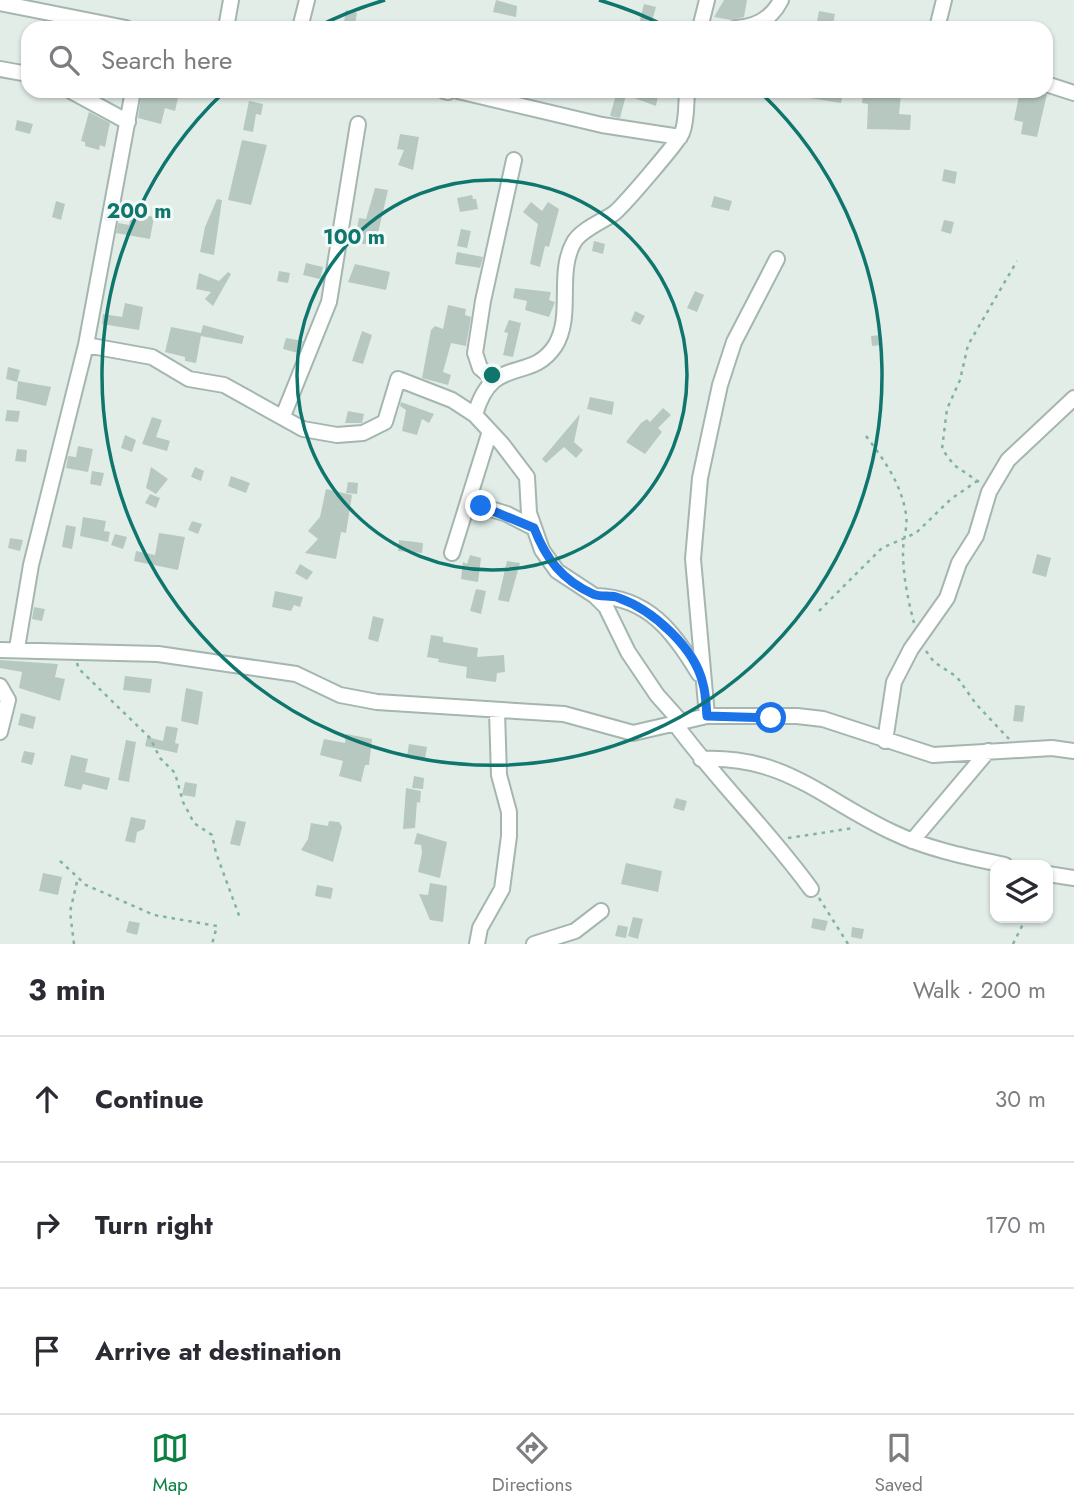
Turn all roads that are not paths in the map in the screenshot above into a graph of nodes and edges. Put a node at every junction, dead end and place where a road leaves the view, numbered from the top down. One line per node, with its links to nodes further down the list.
1 (231, 0): 8 (street)
2 (307, 0): 9 (street)
3 (706, 0): 10 (street)
4 (781, 0): 11 (street)
5 (944, 0): 12 (street)
6 (0, 3): 7 (street)
7 (91, 21)
8 (227, 21)
9 (302, 21)
10 (702, 21)
11 (762, 21)
12 (939, 21)
13 (0, 69): 14 (street)
14 (21, 73)
15 (1053, 86): 16 (street)
16 (1074, 93)
17 (84, 98): 21 (street)
18 (132, 98): 21 (street)
19 (482, 98): 23 (street)
20 (686, 98): 23 (street)
21 (128, 122): 26 (street)
22 (358, 124): 30 (street)
23 (680, 137): 27 (street)
24 (514, 160): 27 (street)
25 (777, 259): 38 (street)
26 (86, 345): 30 (street); 36 (street)
27 (493, 379): 29 (street)
28 (1074, 398): 44 (street)
29 (475, 415): 30 (street); 31 (street)
30 (283, 416)
31 (490, 431): 32 (street); 33 (street)
32 (468, 502): 33 (street); 34 (street)
33 (534, 528): 35 (street)
34 (453, 553)
35 (595, 596): 38 (street); 42 (street)
36 (17, 648): 37 (street); 40 (street)
37 (0, 650)
38 (703, 682): 41 (street)
39 (0, 686): 43 (street)
40 (497, 712): 42 (street); 54 (street)
41 (707, 716): 42 (street); 44 (street)
42 (679, 724): 47 (street)
43 (0, 732)
44 (885, 741): 45 (street)
45 (988, 751): 46 (street); 48 (street)
46 (1074, 751)
47 (701, 759): 48 (street); 52 (street)
48 (912, 841): 49 (street)
49 (990, 861)
50 (1053, 875): 51 (street)
51 (1074, 878)
52 (812, 889)
53 (601, 911): 55 (street)
54 (477, 944)
55 (534, 944)

